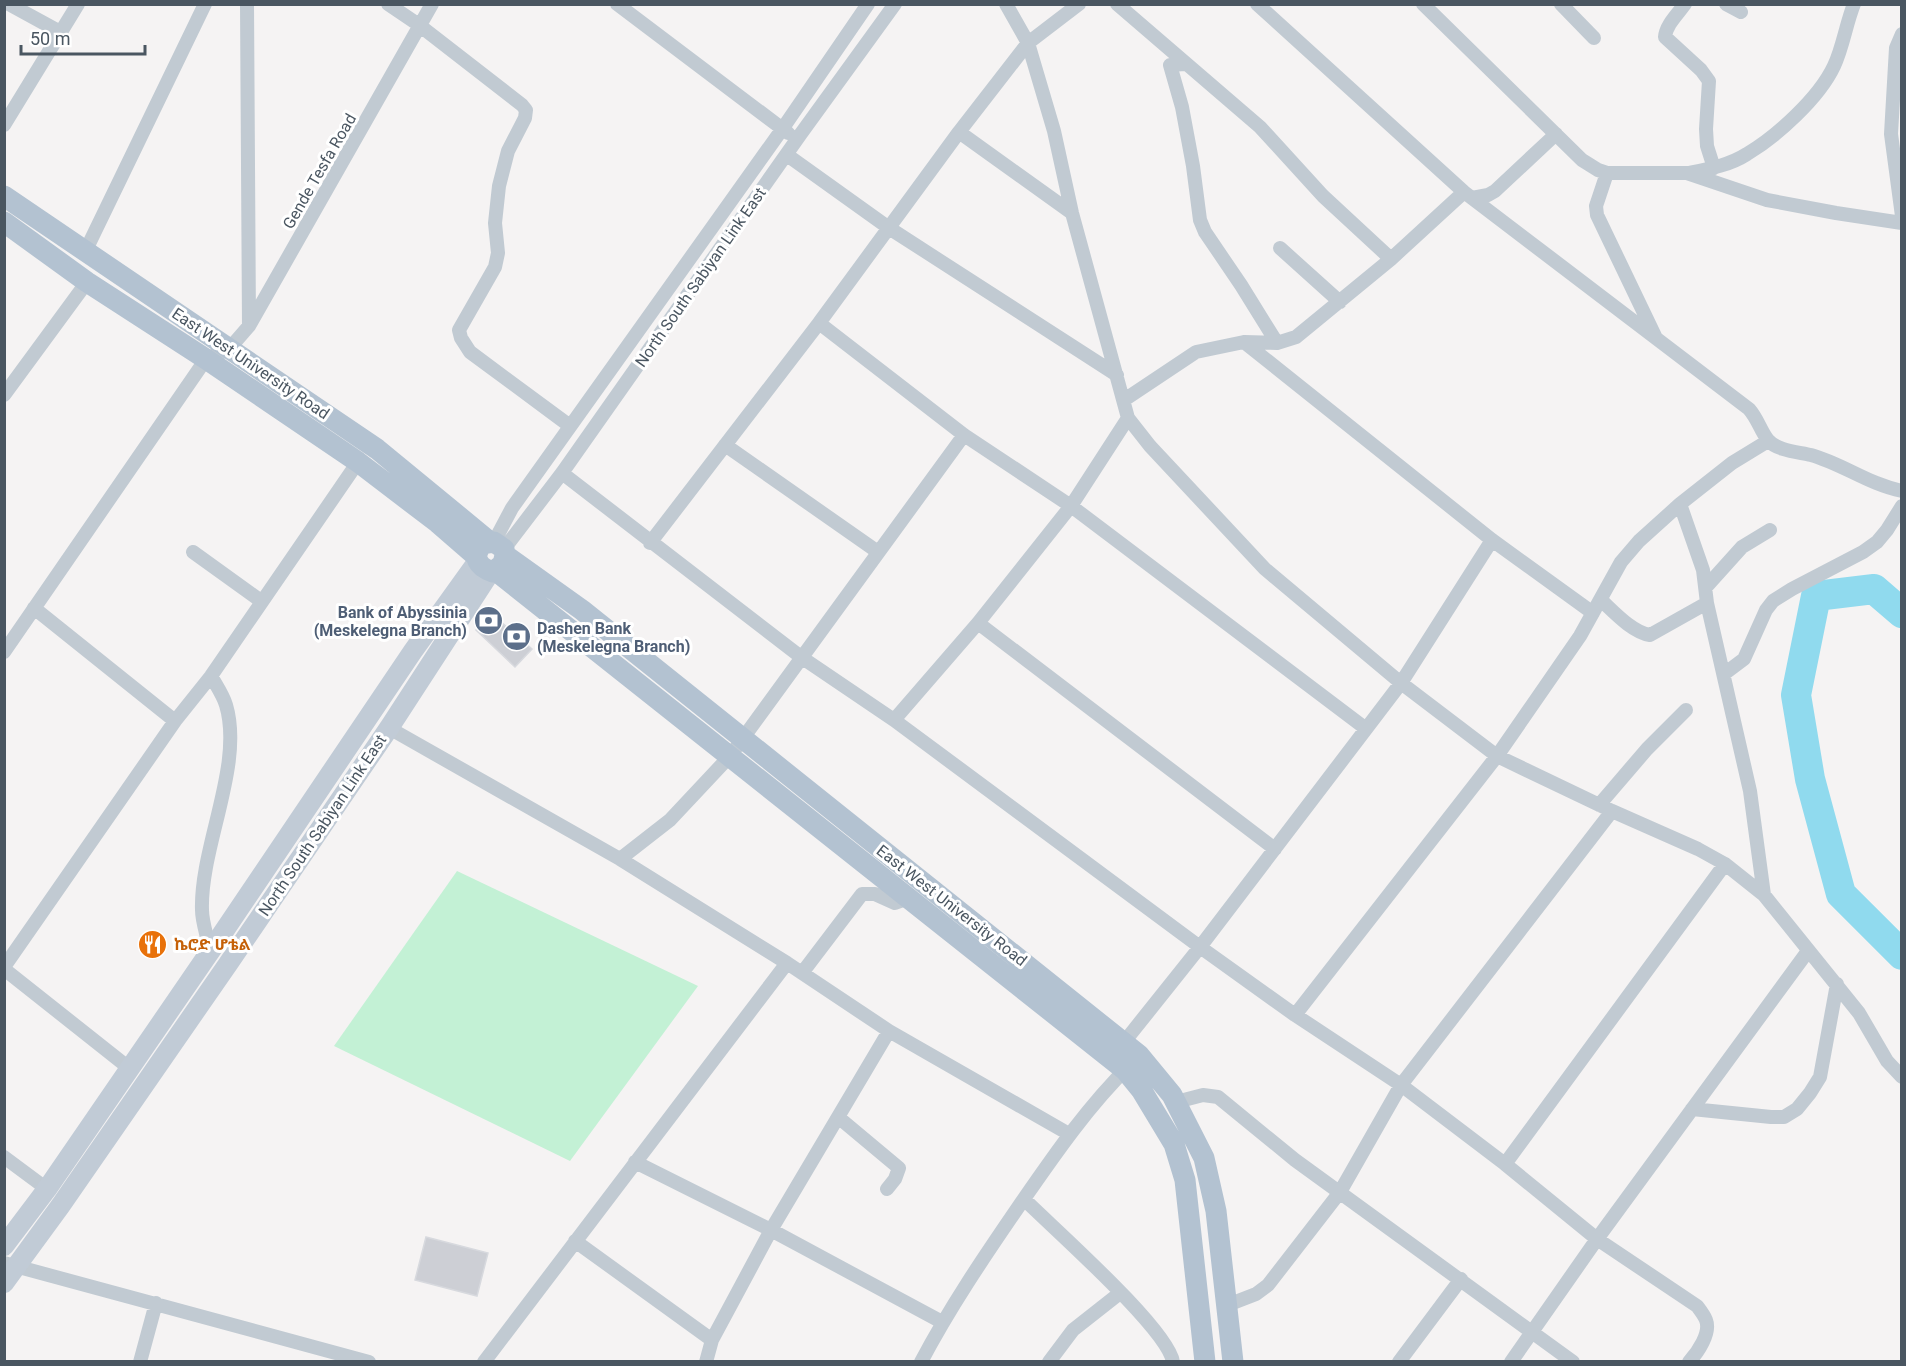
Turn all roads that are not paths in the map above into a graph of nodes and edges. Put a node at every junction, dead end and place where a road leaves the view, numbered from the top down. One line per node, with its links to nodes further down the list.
1 (9, 4): 21 (street)
2 (78, 4): 21 (street)
3 (205, 4): 43 (street)
4 (247, 4): 48 (street)
5 (388, 4): 20 (street)
6 (432, 4): 20 (street, Gende Tesfa Road)
7 (617, 4): 27 (street)
8 (868, 4): 27 (street, North South Sabiyan Link East)
9 (895, 4): 30 (street, North South Sabiyan Link East)
10 (1006, 4): 24 (street)
11 (1079, 4): 24 (street)
12 (1117, 4): 25 (street)
13 (1257, 4): 35 (street)
14 (1423, 4): 29 (street)
15 (1561, 4): 23 (street)
16 (1685, 4): 32 (street)
17 (1726, 4): 19 (street)
18 (1854, 4): 32 (street)
19 (1741, 12)
20 (419, 26): 48 (street, Gende Tesfa Road); 58 (street)
21 (62, 33): 26 (street)
22 (1902, 34): 38 (street)
23 (1594, 39)
24 (1029, 43): 28 (street); 37 (street)
25 (1185, 64): 44 (street); 51 (street)
26 (4, 125)
27 (783, 128): 30 (street); 58 (street, North South Sabiyan Link East)
28 (958, 132): 37 (street); 41 (street)
29 (1556, 134): 33 (street); 35 (street)
30 (797, 139): 31 (street, North South Sabiyan Link East)
31 (787, 155): 41 (street); 63 (street, North South Sabiyan Link East)
32 (1713, 168): 34 (street)
33 (1607, 173): 34 (street); 49 (street)
34 (1687, 173): 40 (street)
35 (1468, 195): 44 (street); 49 (street)
36 (4, 196): 43 (main road, East West University Road)
37 (1072, 213): 54 (street)
38 (1902, 216)
39 (4, 222): 45 (main road, East West University Road)
40 (1902, 223)
41 (889, 228): 47 (street); 54 (street)
42 (1280, 248): 46 (street)
43 (85, 252): 52 (main road, East West University Road)
44 (1391, 259): 46 (street)
45 (87, 282): 53 (main road, East West University Road); 55 (street)
46 (1340, 303): 51 (street)
47 (819, 323): 59 (street); 61 (street)
48 (249, 326): 52 (street, Gende Tesfa Road)
49 (1657, 340): 60 (street)
50 (1244, 342): 51 (street); 56 (street); 69 (street)
51 (1277, 343)
52 (229, 349): 53 (street); 73 (main road, East West University Road)
53 (206, 359): 62 (main road, East West University Road); 78 (street)
54 (1117, 375): 56 (street)
55 (4, 395)
56 (1124, 400): 57 (street)
57 (1128, 418): 66 (street); 84 (street)
58 (570, 426): 73 (street, North South Sabiyan Link East)
59 (964, 435): 66 (street); 72 (street)
60 (1768, 441): 64 (street); 65 (street)
61 (724, 445): 70 (street); 72 (street)
62 (358, 462): 73 (main road, East West University Road); 75 (street)
63 (562, 473): 70 (street); 73 (street, North South Sabiyan Link East)
64 (1902, 491)
65 (1680, 504): 74 (street); 77 (street)
66 (1071, 506): 79 (street); 89 (street)
67 (1902, 506): 82 (street)
68 (1770, 530): 74 (street)
69 (1492, 540): 77 (street); 84 (street)
70 (650, 543): 81 (street)
71 (193, 552): 75 (street)
72 (878, 552): 81 (street)
73 (492, 556): 88 (main road, North South Sabiyan Link East); 90 (main road, East West University Road); 91 (main road, East West University Road); 100 (main road, North South Sabiyan Link East)
74 (1706, 587): 76 (street)
75 (261, 601): 83 (street)
76 (1707, 603): 77 (street); 82 (street)
77 (1597, 606): 92 (street)
78 (34, 608): 80 (street); 87 (street)
79 (978, 623): 86 (street); 94 (street)
80 (4, 652)
81 (801, 657): 86 (street); 90 (street)
82 (1724, 674): 97 (street)
83 (211, 676): 87 (street); 100 (street)
84 (1401, 683): 89 (street); 92 (street)
85 (1686, 710): 93 (street)
86 (894, 720): 99 (street)
87 (175, 722): 103 (street)
88 (389, 728): 95 (street); 108 (main road, North South Sabiyan Link East)
89 (1365, 728): 94 (street)
90 (743, 739): 91 (street); 110 (main road, East West University Road)
91 (730, 756): 95 (street); 98 (main road, East West University Road)
92 (1497, 756): 93 (street); 107 (street)
93 (1606, 808): 96 (street); 113 (street)
94 (1275, 849): 99 (street)
95 (621, 859): 102 (street)
96 (1725, 864): 97 (street); 120 (street)
97 (1764, 895): 101 (street)
98 (909, 898): 104 (street); 110 (main road, East West University Road)
99 (1200, 947): 107 (street); 110 (street)
100 (210, 951): 106 (main road, North South Sabiyan Link East)
101 (1808, 951): 105 (street); 115 (street)
102 (787, 963): 104 (street); 119 (street)
103 (4, 968): 111 (street)
104 (802, 973): 109 (street)
105 (1837, 984): 112 (street); 115 (street)
106 (168, 1011): 108 (main road); 111 (main road, North South Sabiyan Link East)
107 (1295, 1015): 113 (street)
108 (186, 1024): 129 (main road, North South Sabiyan Link East)
109 (889, 1031): 116 (street); 117 (street)
110 (1130, 1055): 114 (main road, East West University Road); 117 (street); 144 (main road, East West University Road)
111 (129, 1068): 121 (main road, North South Sabiyan Link East)
112 (1902, 1077)
113 (1401, 1085): 120 (street); 123 (street)
114 (1176, 1102): 123 (street); 133 (main road, East West University Road)
115 (1692, 1109): 126 (street)
116 (838, 1117): 122 (street); 125 (street)
117 (1069, 1134): 124 (street)
118 (4, 1157): 121 (street)
119 (636, 1162): 125 (street); 127 (street)
120 (1505, 1164): 126 (street)
121 (47, 1189): 128 (main road, North South Sabiyan Link East)
122 (887, 1189)
123 (1340, 1192): 130 (street); 133 (street)
124 (1024, 1199): 131 (street); 134 (street)
125 (771, 1230): 134 (street); 136 (street)
126 (1597, 1239): 135 (street); 149 (street)
127 (575, 1241): 136 (street); 139 (street)
128 (4, 1246)
129 (8, 1271): 132 (street)
130 (1461, 1279): 135 (street); 146 (street)
131 (1120, 1293): 142 (street); 143 (street)
132 (156, 1304): 137 (street); 138 (street)
133 (1225, 1306): 145 (main road, East West University Road)
134 (942, 1322): 141 (street)
135 (1531, 1332): 147 (street); 148 (street)
136 (712, 1340): 140 (street)
137 (140, 1362)
138 (369, 1362)
139 (484, 1362)
140 (706, 1362)
141 (921, 1362)
142 (1049, 1362)
143 (1173, 1362)
144 (1205, 1362)
145 (1233, 1362)
146 (1399, 1362)
147 (1511, 1362)
148 (1573, 1362)
149 (1689, 1362)

